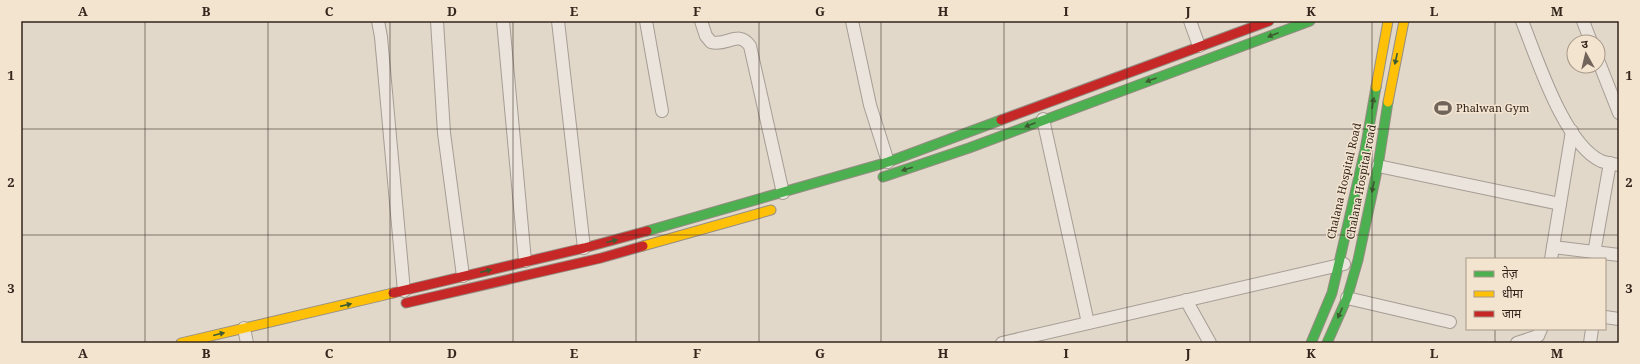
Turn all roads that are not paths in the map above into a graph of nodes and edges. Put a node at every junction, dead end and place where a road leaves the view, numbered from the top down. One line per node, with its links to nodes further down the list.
1 (378, 21): 38 (street)
2 (437, 21): 37 (street)
3 (503, 21): 35 (street)
4 (558, 21): 30 (street)
5 (646, 21): 18 (street)
6 (701, 21): 26 (street)
7 (852, 21): 22 (street)
8 (1190, 21): 16 (street)
9 (1269, 21): 16 (main road)
10 (1310, 21): 20 (main road, one-way to 20)
11 (1388, 21): 36 (main road, Chalana Hospital Road, one-way to 11)
12 (1404, 21): 24 (main road, Chalana Hospital road, one-way to 24)
13 (1522, 21): 21 (street)
14 (1583, 21): 15 (street)
15 (1588, 34)
16 (1199, 46): 22 (main road)
17 (1604, 74): 19 (street)
18 (662, 111)
19 (1619, 113)
20 (1043, 119): 25 (main road, one-way to 25); 45 (street)
21 (1572, 131): 23 (street); 27 (street)
22 (888, 162): 26 (main road)
23 (1614, 164): 31 (street)
24 (1378, 166): 27 (street); 34 (main road, Chalana Hospital road, one-way to 34)
25 (878, 178)
26 (783, 193): 30 (main road, one-way to 26)
27 (1560, 204): 29 (street)
28 (779, 208): 41 (main road)
29 (1553, 247): 31 (street); 33 (street)
30 (584, 248): 35 (main road)
31 (1594, 253): 32 (street)
32 (1619, 255)
33 (1551, 258)
34 (1358, 260): 36 (street); 39 (main road, Chalana Hospital road)
35 (525, 262): 37 (main road, one-way to 35)
36 (1337, 266): 40 (street); 52 (main road, Chalana Hospital Road)
37 (463, 276): 38 (main road)
38 (404, 291): 48 (main road, one-way to 38)
39 (1347, 298): 44 (street); 53 (main road, Chalana Hospital road, one-way to 53)
40 (1186, 300): 45 (street); 51 (street)
41 (398, 305)
42 (1606, 317): 43 (street)
43 (1619, 318)
44 (1450, 322)
45 (1088, 323): 50 (street)
46 (1541, 330): 54 (street)
47 (1592, 330): 55 (street)
48 (246, 338): 49 (main road, one-way to 48)
49 (181, 343)
50 (1002, 343)
51 (1210, 343)
52 (1311, 343)
53 (1327, 343)
54 (1518, 343)
55 (1590, 343)

